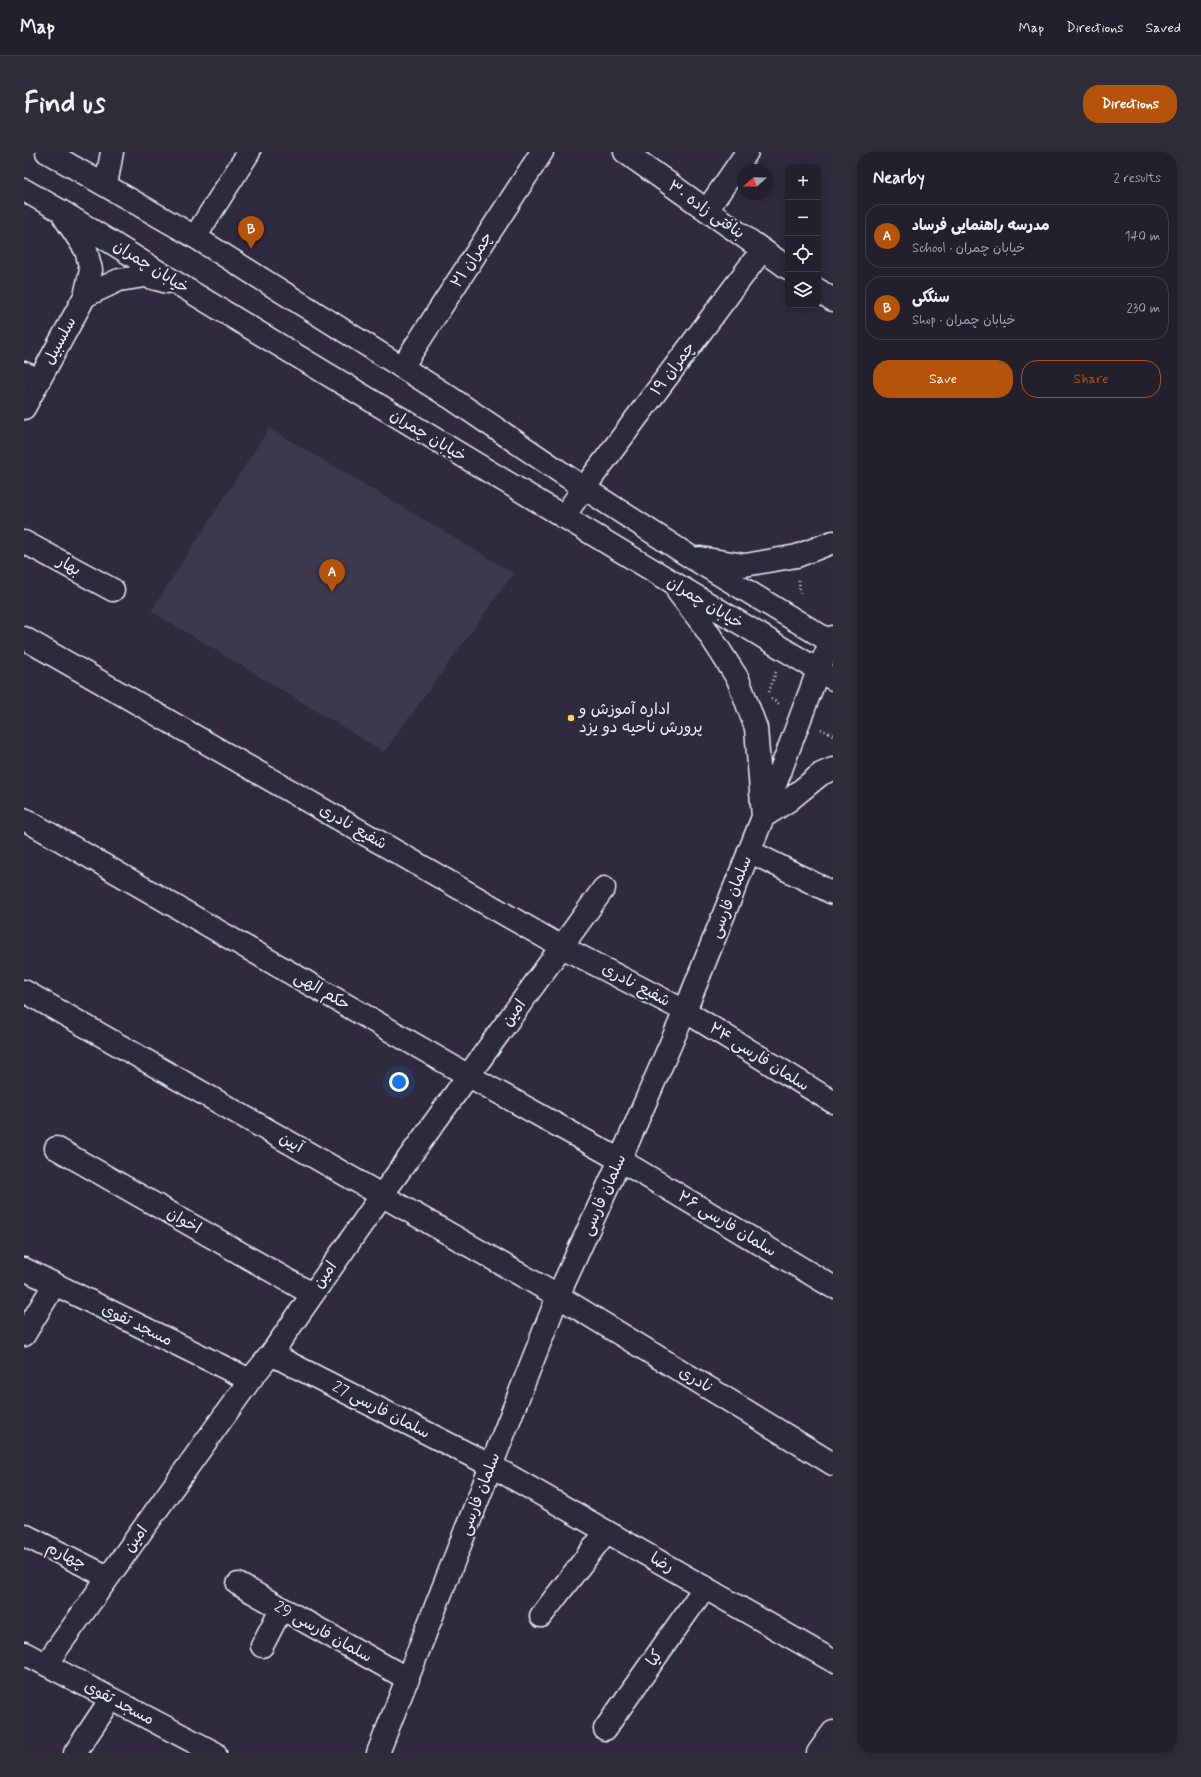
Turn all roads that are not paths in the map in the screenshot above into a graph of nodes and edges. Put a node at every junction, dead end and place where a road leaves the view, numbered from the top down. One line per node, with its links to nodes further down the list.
1 (47, 152): 7 (street, خیابان چمران)
2 (112, 152): 7 (street)
3 (249, 152): 11 (street)
4 (542, 152): 18 (street, چمران ۲۱)
5 (625, 152): 9 (street, بنافتی زاده ۳۰)
6 (746, 152): 9 (street)
7 (106, 185): 11 (street, خیابان چمران)
8 (24, 190): 10 (street, خیابان چمران)
9 (707, 210): 12 (street, بنافتی زاده ۳۰)
10 (61, 211): 14 (street, خیابان چمران); 16 (street, سلسبیل)
11 (195, 237): 18 (street, خیابان چمران)
12 (762, 250): 13 (street, بنافتی زاده ۳۰); 21 (street, چمران ۱۹)
13 (785, 266)
14 (178, 284): 16 (street); 22 (street, خیابان چمران)
15 (821, 292): 17 (street)
16 (85, 296): 19 (street, سلسبیل)
17 (833, 300)
18 (402, 367): 21 (street, خیابان چمران)
19 (32, 377): 20 (street, سلسبیل)
20 (24, 408)
21 (584, 488): 22 (street, چمران ۱۹); 25 (street, خیابان چمران)
22 (563, 517): 26 (street, خیابان چمران)
23 (24, 542): 27 (street, بهار)
24 (833, 542): 25 (street)
25 (689, 556): 29 (street, خیابان چمران)
26 (671, 582): 30 (street, خیابان چمران); 32 (street)
27 (113, 590)
28 (24, 638): 37 (street, شفیع نادری)
29 (832, 641): 30 (street, سلمان فارسی)
30 (826, 675): 32 (street, سلمان فارسی)
31 (833, 769): 32 (street)
32 (763, 817): 34 (street, سلمان فارسی)
33 (24, 819): 40 (street, حکم الهی)
34 (749, 851): 36 (street); 39 (street, سلمان فارسی)
35 (604, 888): 37 (street, امین)
36 (833, 893)
37 (562, 947): 39 (street, شفیع نادری); 40 (street, امین)
38 (24, 990): 44 (street, آیین)
39 (685, 1011): 41 (street, سلمان فارسی ۲۴); 43 (street, سلمان فارسی)
40 (469, 1076): 43 (street, حکم الهی); 44 (street, امین)
41 (833, 1102)
42 (56, 1148): 48 (street, اخوان)
43 (620, 1160): 47 (street, سلمان فارسی ۲۶); 49 (street, سلمان فارسی)
44 (382, 1195): 48 (street, امین); 49 (street, آیین)
45 (24, 1269): 46 (street, مسجد تقوی)
46 (54, 1285): 50 (street); 52 (street, مسجد تقوی)
47 (833, 1287)
48 (312, 1294): 51 (street, امین)
49 (558, 1296): 53 (street, نادری); 54 (street, سلمان فارسی)
50 (24, 1335)
51 (271, 1354): 52 (street, امین); 54 (street, سلمان فارسی 27)
52 (250, 1380): 57 (street, امین)
53 (833, 1464)
54 (490, 1465): 55 (street, رضا); 66 (street, سلمان فارسی)
55 (606, 1532): 59 (street, رضا); 61 (street)
56 (24, 1535): 57 (street, چهارم)
57 (108, 1577): 65 (street, امین)
58 (238, 1584): 60 (street, سلمان فارسی 29)
59 (705, 1588): 64 (street, رضا); 68 (street, کیا)
60 (281, 1609): 62 (street); 66 (street, سلمان فارسی 29)
61 (541, 1616)
62 (262, 1646)
63 (24, 1653): 65 (street, مسجد تقوی)
64 (833, 1661)
65 (46, 1664): 67 (street, مسجد تقوی)
66 (408, 1679): 72 (street, سلمان فارسی)
67 (111, 1699): 70 (street); 71 (street, مسجد تقوی)
68 (605, 1729)
69 (833, 1732): 73 (street)
70 (75, 1753)
71 (215, 1753)
72 (378, 1753)
73 (818, 1753)

